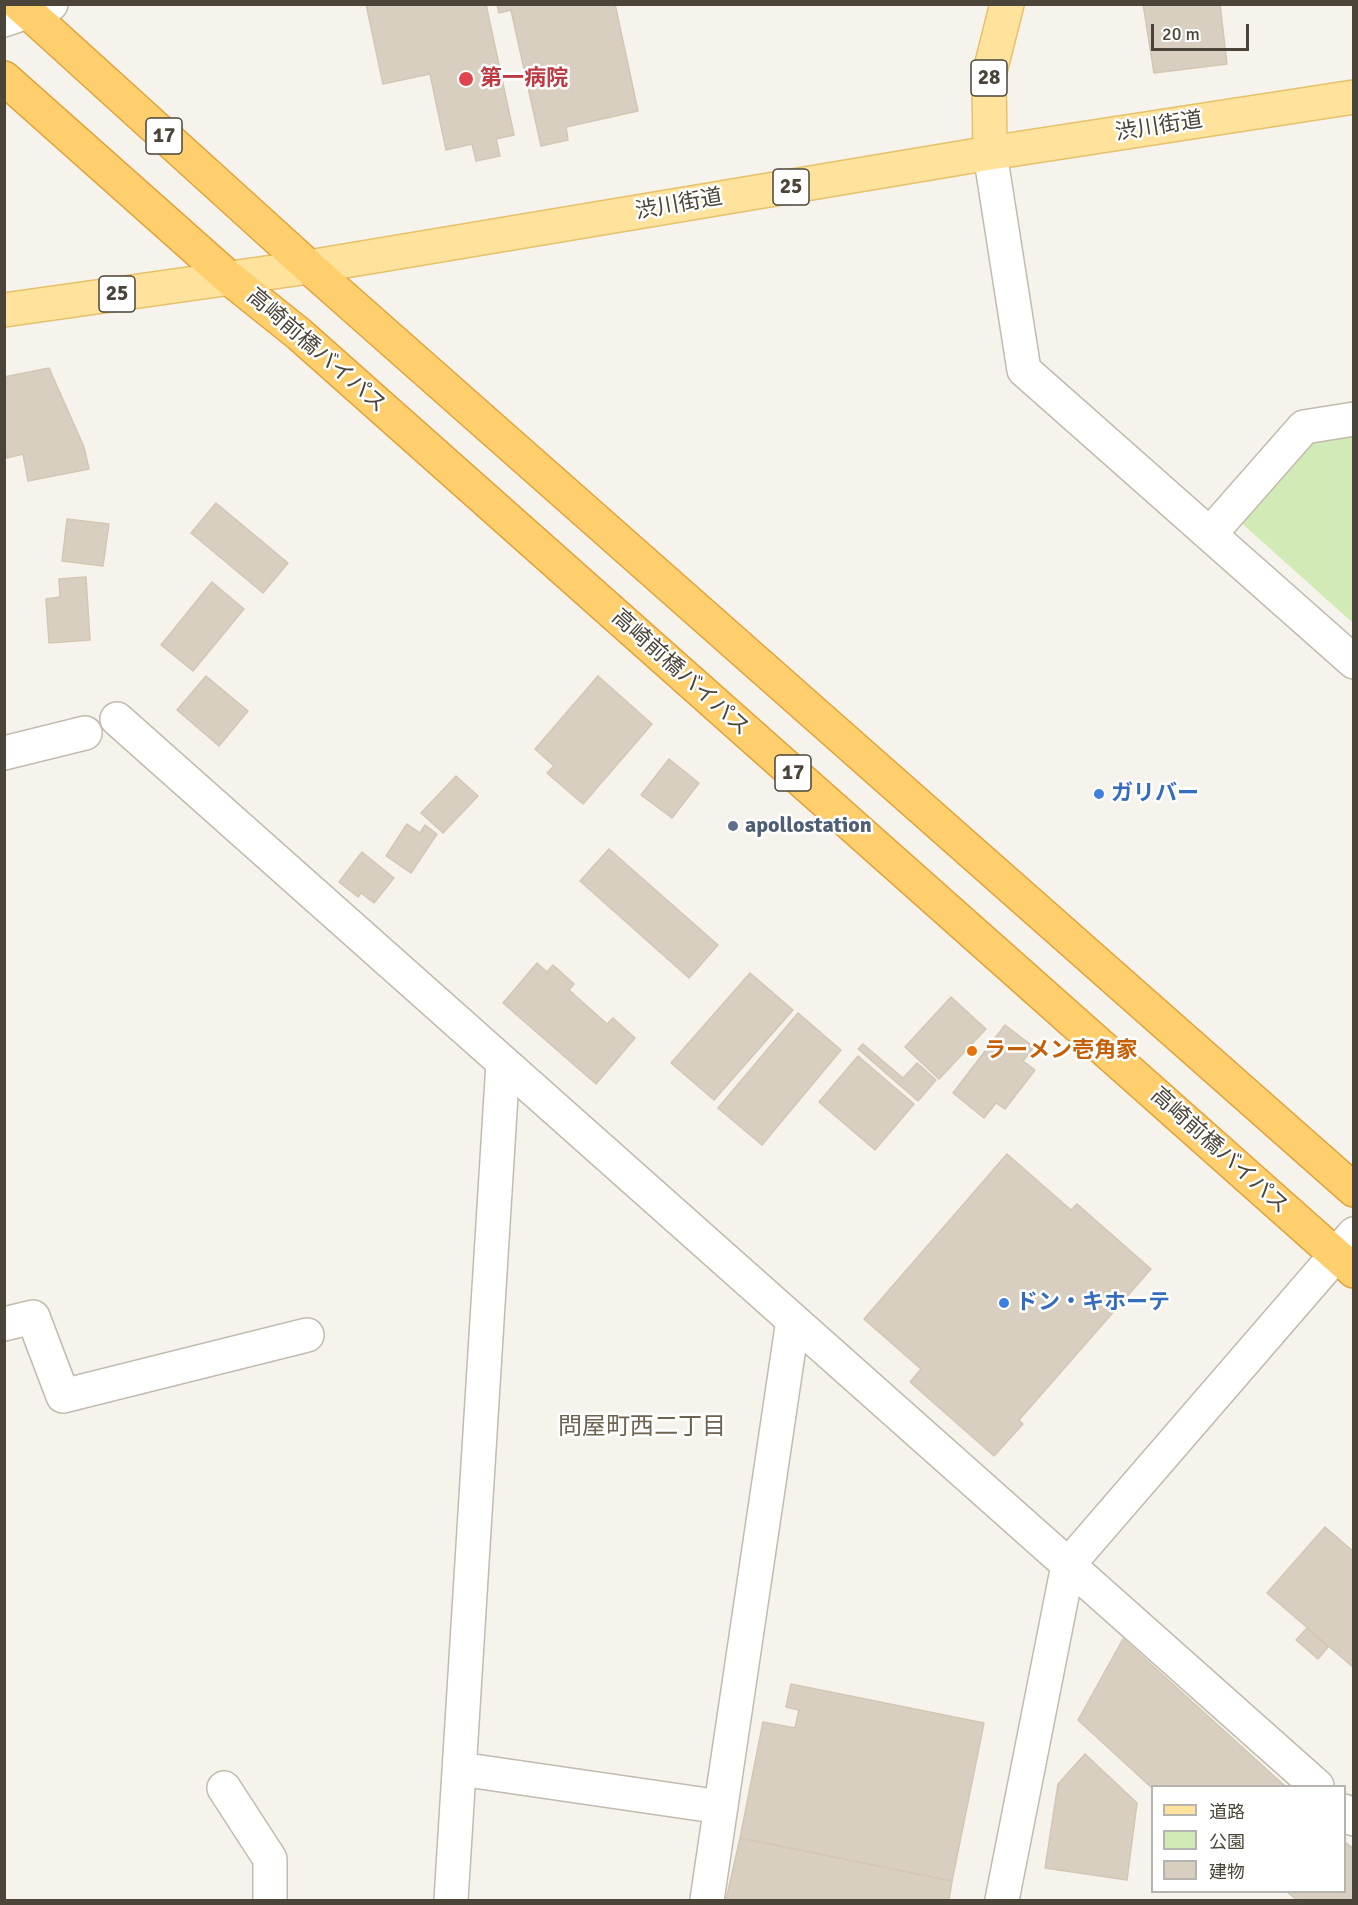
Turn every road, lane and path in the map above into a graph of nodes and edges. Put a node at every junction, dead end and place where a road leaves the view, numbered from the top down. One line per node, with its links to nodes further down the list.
1 (1007, 4): 5 (main road, 28)
2 (26, 10): 6 (highway, 17)
3 (4, 78): 7 (highway, 高崎前橋バイパス / 17)
4 (1353, 97): 5 (main road, 渋川街道 / 25)
5 (990, 153): 6 (main road, 渋川街道 / 25); 10 (street)
6 (309, 267): 7 (main road, 渋川街道 / 25); 16 (highway, 17)
7 (229, 278): 8 (main road, 渋川街道 / 25); 17 (highway, 高崎前橋バイパス / 17)
8 (4, 310)
9 (1353, 419): 10 (street)
10 (1210, 534): 11 (street)
11 (1353, 662)
12 (117, 719): 15 (street)
13 (85, 733): 14 (street)
14 (4, 753)
15 (503, 1063): 18 (street); 22 (street)
16 (1353, 1190)
17 (1347, 1253): 21 (street)
18 (794, 1320): 21 (street); 25 (street)
19 (4, 1324): 20 (street)
20 (307, 1335)
21 (1068, 1565): 23 (street); 29 (street)
22 (460, 1769): 25 (street); 27 (street)
23 (1316, 1785)
24 (224, 1788): 26 (street)
25 (721, 1808): 28 (street)
26 (270, 1900)
27 (451, 1900)
28 (707, 1900)
29 (1002, 1900)

